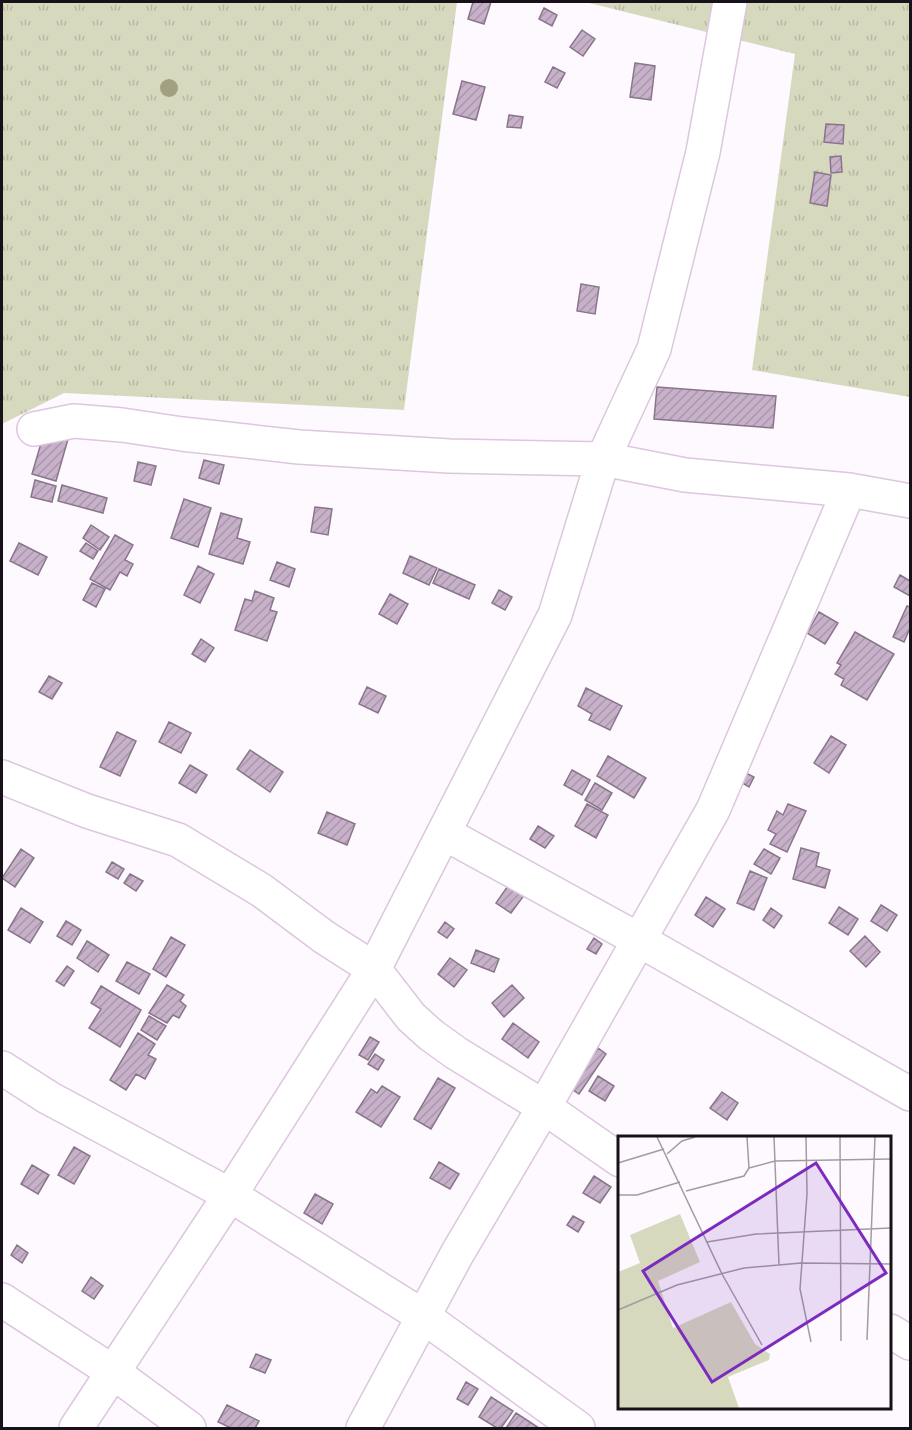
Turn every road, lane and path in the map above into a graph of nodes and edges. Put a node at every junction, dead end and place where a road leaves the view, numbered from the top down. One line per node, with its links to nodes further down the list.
1 (730, 2): 3 (street)
2 (34, 429): 3 (street)
3 (603, 459): 4 (street); 7 (street)
4 (849, 490): 5 (street); 8 (street)
5 (910, 501)
6 (2, 777): 9 (street)
7 (444, 833): 8 (street); 9 (street)
8 (639, 940): 11 (street); 12 (street)
9 (374, 969): 12 (street); 14 (street)
10 (2, 1068): 14 (street)
11 (910, 1094)
12 (544, 1107): 13 (street); 16 (street)
13 (618, 1159)
14 (230, 1195): 16 (street); 19 (street)
15 (2, 1300): 19 (street)
16 (424, 1317): 22 (street); 23 (street)
17 (891, 1332): 18 (street)
18 (910, 1343)
19 (113, 1372): 20 (street); 21 (street)
20 (76, 1428)
21 (189, 1428)
22 (363, 1428)
23 (578, 1428)

